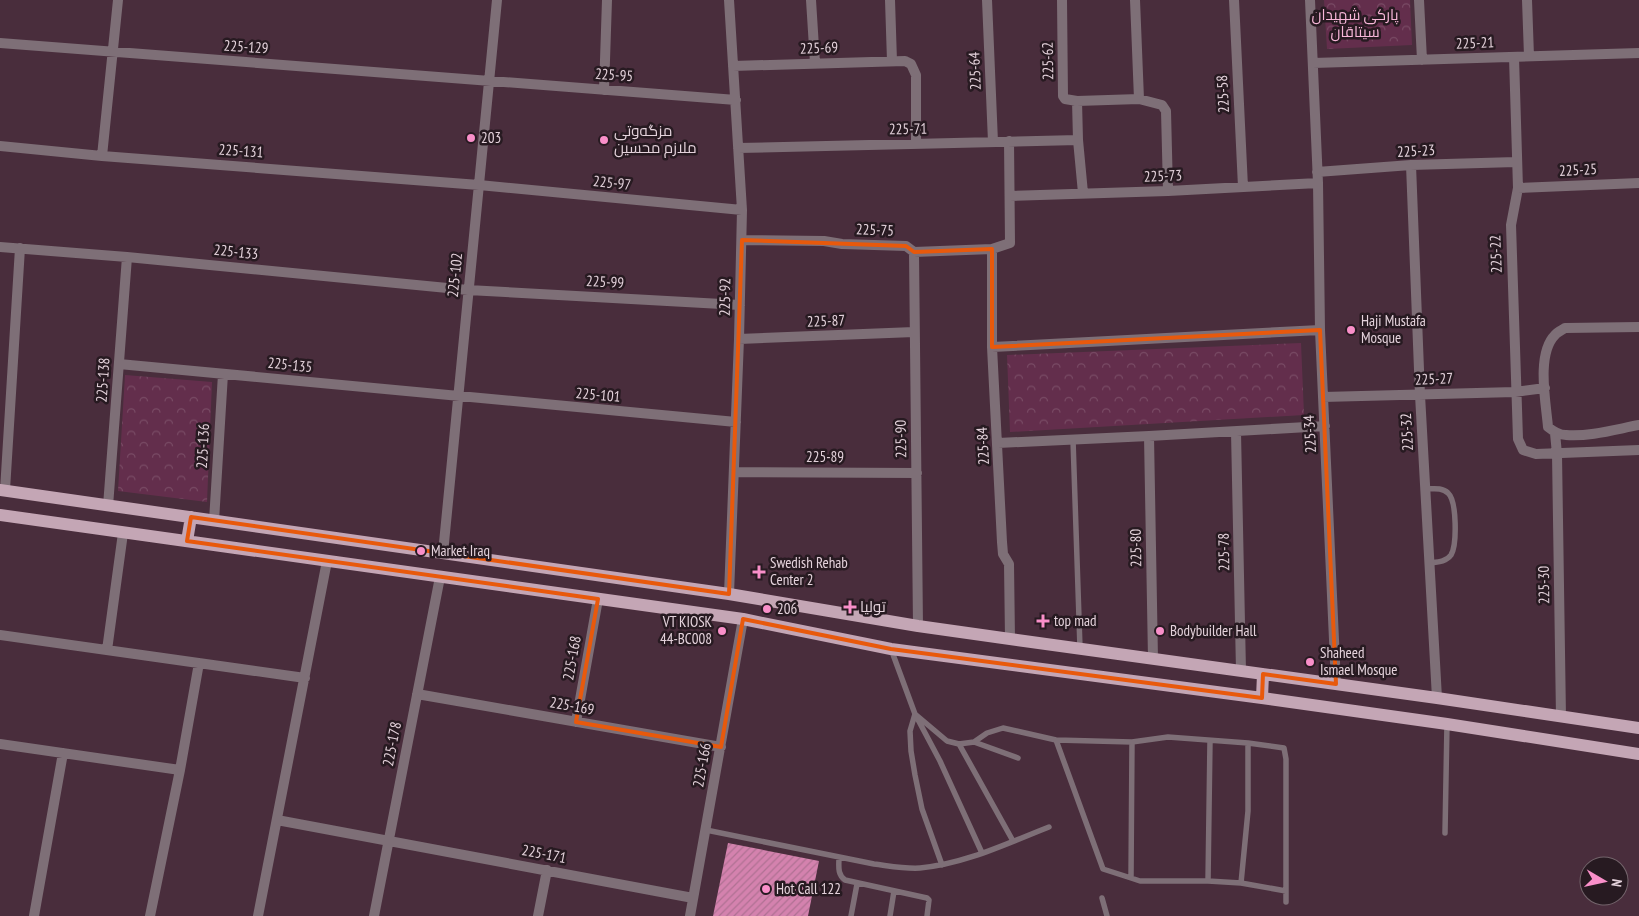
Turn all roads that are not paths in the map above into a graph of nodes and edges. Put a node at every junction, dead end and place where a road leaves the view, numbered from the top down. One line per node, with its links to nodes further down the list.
1 (118, 0): 15 (street)
2 (497, 0): 24 (street, 225-102)
3 (607, 0): 25 (street)
4 (729, 0): 23 (street, 225-92)
5 (811, 0): 21 (street)
6 (890, 0): 20 (street)
7 (987, 0): 31 (street, 225-64)
8 (1062, 0): 28 (street, 225-62)
9 (1135, 0): 26 (street)
10 (1234, 0): 41 (street, 225-58)
11 (1310, 0): 22 (street, 225-34)
12 (1419, 0): 19 (street)
13 (1526, 0): 17 (street)
14 (0, 43): 15 (street, 225-129)
15 (114, 52): 24 (street, 225-129); 35 (street)
16 (1639, 53): 17 (street, 225-21)
17 (1529, 56): 18 (street, 225-21)
18 (1514, 57): 19 (street, 225-21); 36 (street, 225-22)
19 (1422, 60): 22 (street, 225-21)
20 (892, 61): 21 (street, 225-69); 32 (street, 225-69)
21 (815, 63): 23 (street, 225-69)
22 (1313, 64): 38 (street, 225-34)
23 (733, 66): 27 (street, 225-92)
24 (489, 81): 25 (street, 225-95); 40 (street, 225-102)
25 (604, 90): 27 (street, 225-95)
26 (1139, 99): 28 (street); 43 (street)
27 (736, 100): 34 (street, 225-92)
28 (1077, 101): 29 (street)
29 (1078, 140): 30 (street, 225-71); 44 (street)
30 (1009, 141): 31 (street, 225-71); 45 (street)
31 (994, 142): 32 (street, 225-71)
32 (916, 144): 34 (street, 225-71)
33 (0, 146): 35 (street, 225-131)
34 (738, 148): 46 (street, 225-92)
35 (102, 156): 40 (street, 225-131)
36 (1516, 162): 37 (street, 225-23); 42 (street, 225-22)
37 (1411, 165): 38 (street, 225-23); 64 (street, 225-32)
38 (1318, 177): 41 (street, 225-73); 56 (street, 225-34)
39 (1639, 183): 42 (street, 225-25)
40 (479, 185): 46 (street, 225-97); 53 (street, 225-102)
41 (1243, 187): 43 (street, 225-73)
42 (1518, 188): 63 (street, 225-22)
43 (1168, 191): 44 (street, 225-73)
44 (1082, 193): 45 (street, 225-73)
45 (1010, 196): 50 (street, 225-75)
46 (742, 210): 47 (street, 225-92)
47 (742, 240): 51 (street, 225-75); 54 (street, 225-92)
48 (0, 247): 49 (street, 225-133)
49 (20, 248): 52 (street, 225-133); 80 (street)
50 (992, 249): 51 (street, 225-75); 59 (street, 225-84)
51 (914, 252): 57 (street, 225-90)
52 (127, 257): 53 (street, 225-133); 60 (street, 225-138)
53 (468, 290): 54 (street, 225-99); 65 (street, 225-102)
54 (740, 305): 58 (street, 225-92)
55 (1639, 327): 62 (street, 225-30)
56 (1320, 330): 59 (street); 66 (street, 225-34)
57 (914, 332): 58 (street, 225-87); 78 (street, 225-90)
58 (739, 340): 67 (street, 225-92)
59 (992, 348): 74 (street, 225-84)
60 (119, 364): 61 (street, 225-135); 81 (street, 225-138)
61 (223, 374): 65 (street, 225-135); 84 (street, 225-136)
62 (1545, 388): 63 (street, 225-27); 71 (street, 225-30)
63 (1515, 392): 64 (street, 225-27); 76 (street, 225-22)
64 (1420, 395): 66 (street, 225-27); 79 (street, 225-32)
65 (458, 397): 67 (street, 225-101); 87 (street, 225-102)
66 (1323, 397): 69 (street, 225-34)
67 (736, 422): 77 (street, 225-92)
68 (1639, 425): 71 (street)
69 (1325, 426): 70 (street); 105 (street, 225-34)
70 (1236, 432): 72 (street); 102 (street, 225-78)
71 (1555, 433): 76 (street, 225-30)
72 (1149, 436): 73 (street); 100 (street, 225-80)
73 (1073, 440): 74 (street); 97 (lane)
74 (998, 443): 96 (street, 225-84)
75 (1639, 450): 76 (street)
76 (1557, 454): 110 (street, 225-30)
77 (734, 472): 78 (street, 225-89); 91 (street, 225-92)
78 (917, 473): 94 (street, 225-90)
79 (1425, 488): 89 (street, 225-32); 89 (lane)
80 (2, 490): 81 (main road)
81 (108, 506): 83 (main road)
82 (0, 515): 85 (main road)
83 (191, 518): 84 (main road); 86 (main road)
84 (214, 521): 87 (main road)
85 (123, 533): 86 (main road); 99 (street)
86 (187, 542): 88 (main road)
87 (443, 553): 91 (main road)
88 (327, 561): 90 (main road); 104 (street)
89 (1429, 563): 108 (street, 225-32)
90 (440, 577): 92 (main road); 106 (street, 225-178)
91 (729, 594): 94 (main road)
92 (598, 599): 93 (main road); 111 (street, 225-168)
93 (743, 619): 98 (main road); 121 (street, 225-166)
94 (918, 626): 96 (main road)
95 (0, 635): 99 (street)
96 (1010, 639): 97 (main road)
97 (1080, 648): 100 (main road)
98 (891, 649): 107 (main road); 109 (lane)
99 (107, 650): 101 (street)
100 (1154, 659): 102 (main road)
101 (199, 663): 104 (street); 125 (street)
102 (1241, 671): 103 (main road)
103 (1263, 674): 105 (main road); 107 (main road)
104 (305, 678): 126 (street)
105 (1336, 684): 108 (main road)
106 (417, 694): 111 (street, 225-169); 130 (street, 225-178)
107 (1262, 698): 112 (main road)
108 (1436, 698): 110 (main road)
109 (915, 714): 120 (lane); 132 (lane); 134 (lane)
110 (1562, 717): 113 (main road)
111 (576, 722): 121 (street, 225-169)
112 (1447, 724): 123 (main road); 129 (lane)
113 (1639, 728)
114 (1056, 740): 116 (lane); 117 (lane); 136 (lane)
115 (1210, 741): 117 (lane); 118 (lane); 137 (lane)
116 (974, 742): 120 (lane); 124 (lane)
117 (1132, 742): 136 (lane)
118 (1248, 743): 138 (lane); 141 (lane)
119 (0, 744): 122 (street)
120 (958, 744): 131 (lane)
121 (721, 748): 128 (street, 225-166)
122 (63, 753): 125 (street); 145 (street)
123 (1639, 754)
124 (1018, 758)
125 (180, 770): 146 (street)
126 (277, 820): 130 (street, 225-171); 147 (street)
127 (1049, 827): 131 (lane)
128 (706, 830): 133 (lane); 142 (street, 225-166)
129 (1445, 833)
130 (388, 841): 135 (street, 225-171); 148 (street, 225-178)
131 (1013, 841): 132 (lane)
132 (982, 853): 134 (lane)
133 (839, 857): 134 (lane); 139 (lane)
134 (942, 865)
135 (547, 870): 142 (street, 225-171); 149 (street)
136 (1131, 878): 137 (lane)
137 (1208, 881): 138 (lane)
138 (1241, 883): 141 (lane)
139 (857, 884): 140 (lane); 151 (lane)
140 (894, 891): 152 (lane); 153 (lane)
141 (1286, 891): 144 (lane)
142 (693, 898): 150 (street, 225-166)
143 (1102, 898): 154 (lane)
144 (1286, 902)
145 (34, 916)
146 (150, 916)
147 (258, 916)
148 (374, 916)
149 (538, 916)
150 (690, 916)
151 (852, 916)
152 (890, 916)
153 (927, 916)
154 (1107, 916)

